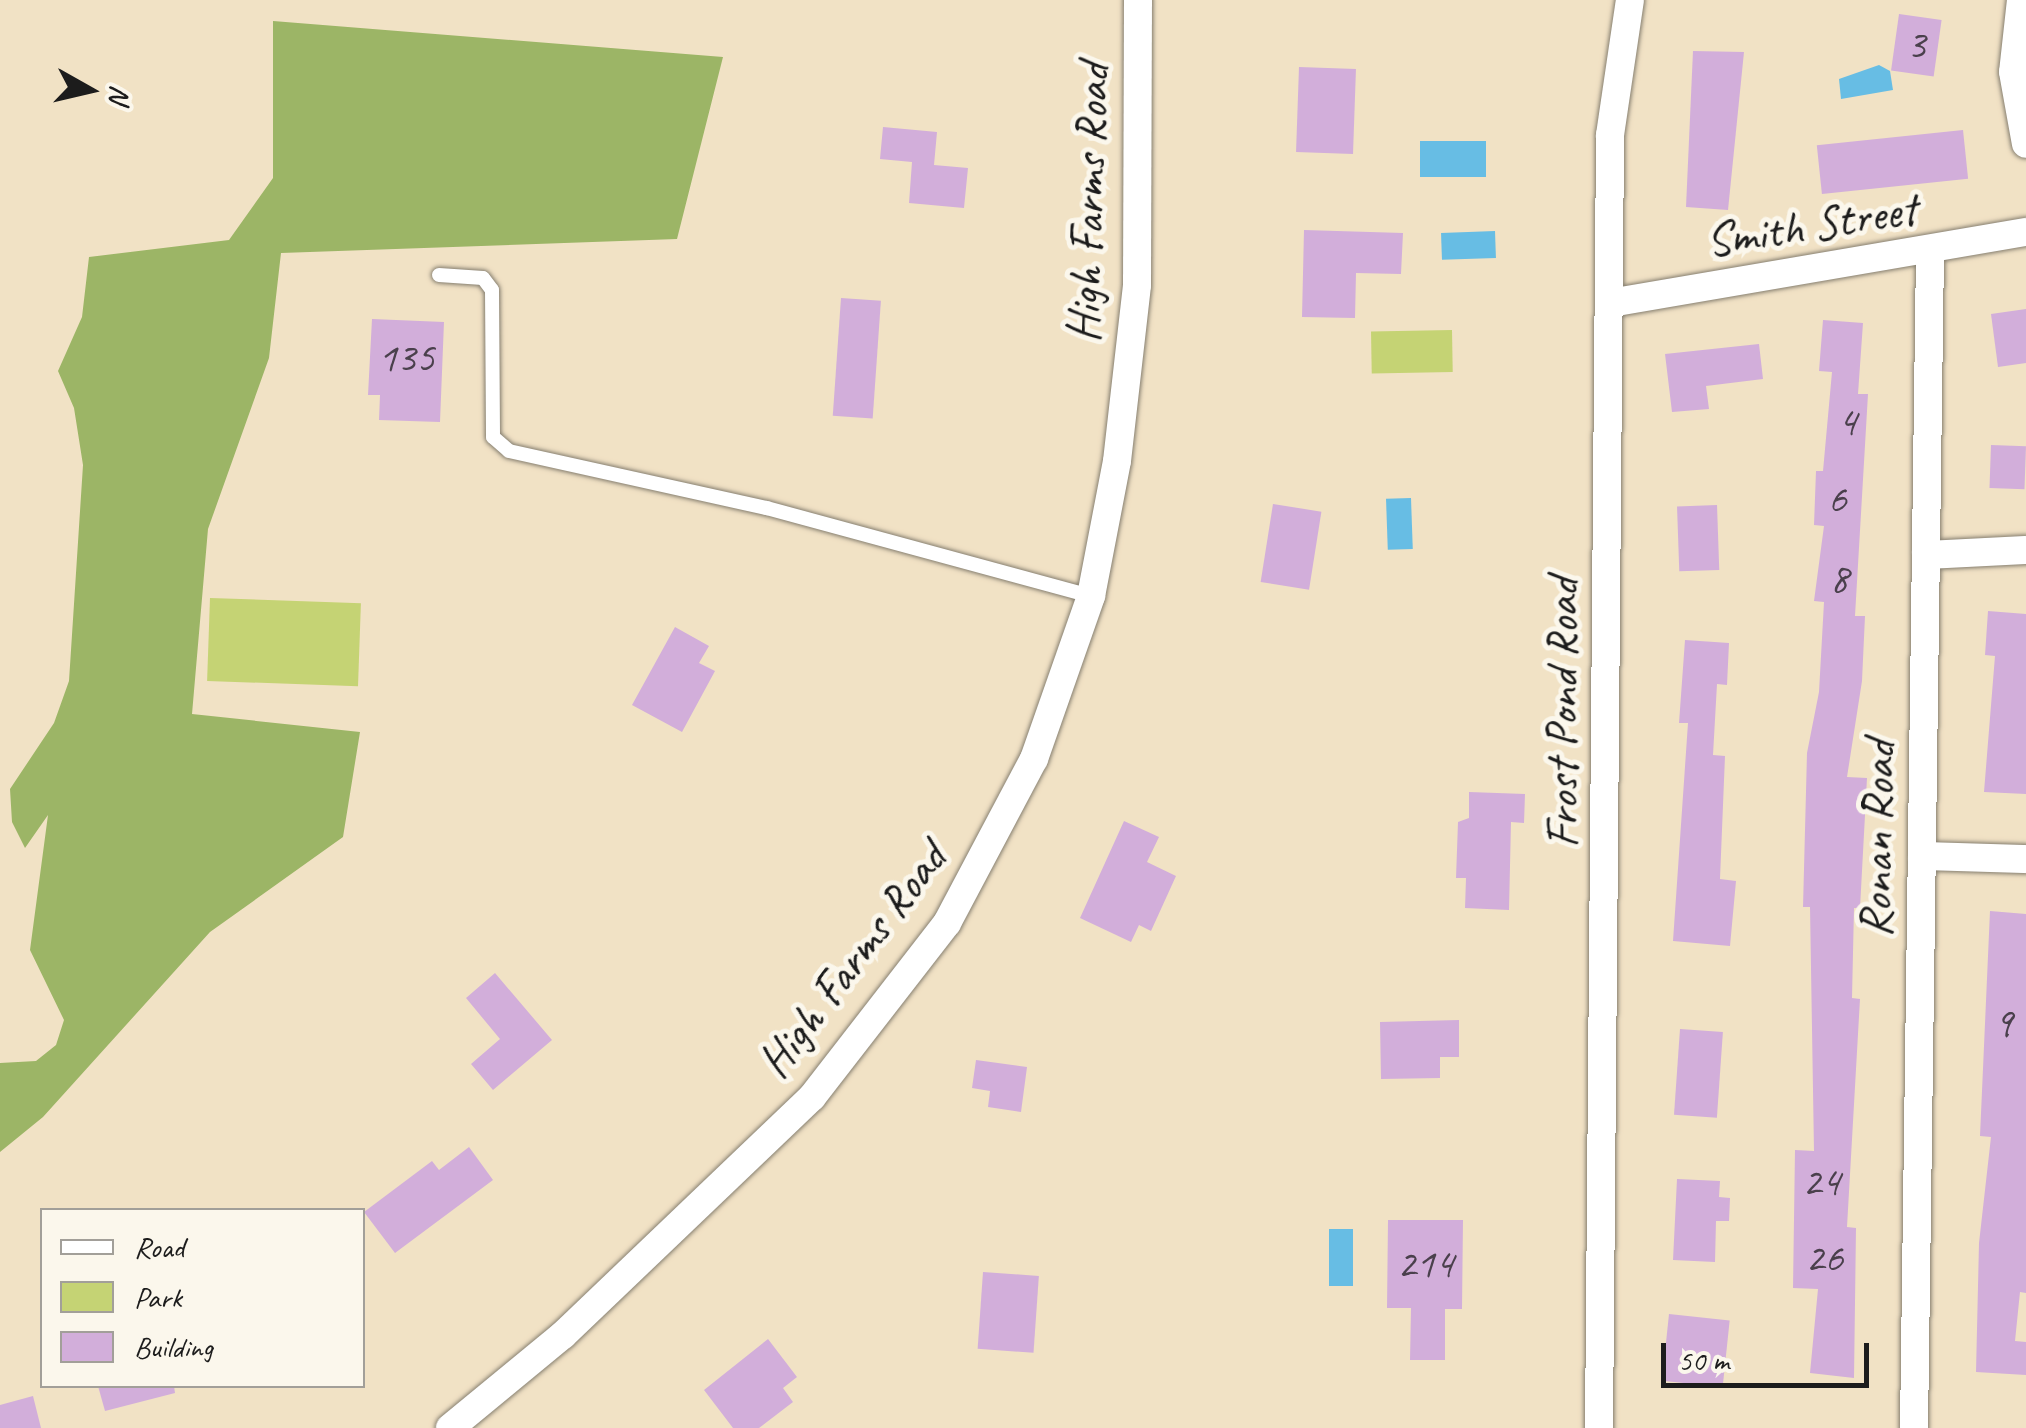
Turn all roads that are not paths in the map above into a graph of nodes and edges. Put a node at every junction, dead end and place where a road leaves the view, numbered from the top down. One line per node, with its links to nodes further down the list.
1 (1138, 0): 11 (street, High Farms Road)
2 (1630, 0): 8 (street, Frost Pond Road)
3 (2021, 0): 4 (street)
4 (2026, 144)
5 (2026, 232): 6 (street, Smith Street)
6 (1930, 252): 8 (street, Smith Street); 10 (street, Ronan Road)
7 (438, 275): 11 (lane)
8 (1610, 303): 15 (street, Frost Pond Road)
9 (2026, 550): 10 (street)
10 (1926, 555): 12 (street, Ronan Road)
11 (1091, 596): 14 (street, High Farms Road)
12 (1922, 856): 13 (street); 16 (street, Ronan Road)
13 (2026, 859)
14 (450, 1428)
15 (1599, 1428)
16 (1914, 1428)

